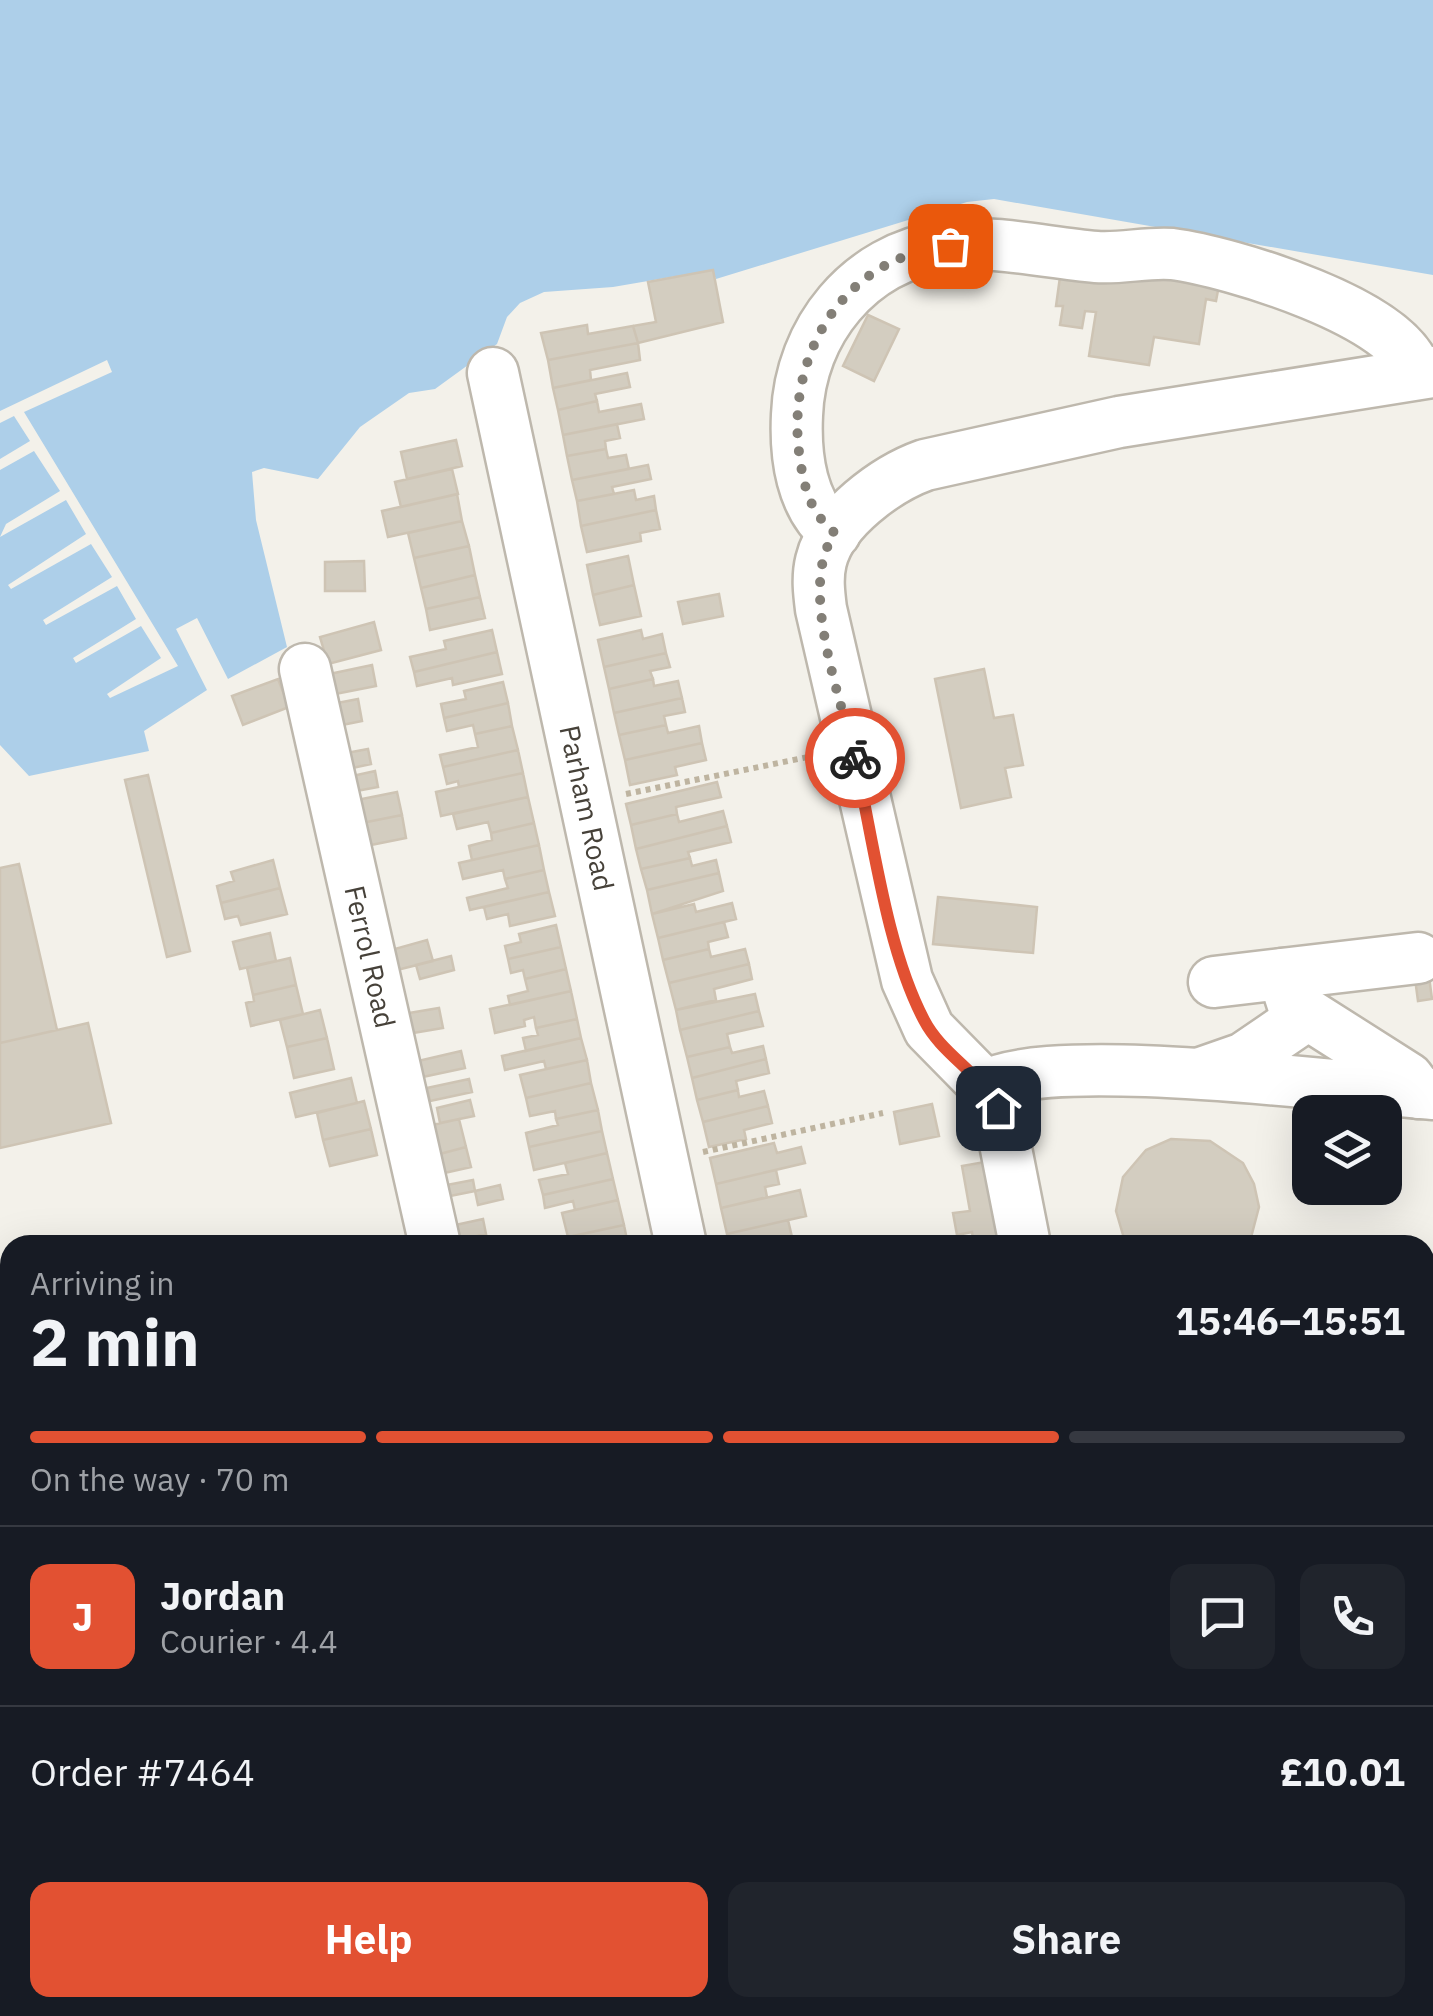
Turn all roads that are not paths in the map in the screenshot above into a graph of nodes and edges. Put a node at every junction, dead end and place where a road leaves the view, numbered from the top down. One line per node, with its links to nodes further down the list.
1 (493, 373): 12 (street, Parham Road)
2 (1425, 373): 3 (street); 3 (street)
3 (835, 533): 9 (street)
4 (305, 670): 11 (street, Ferrol Road)
5 (1418, 958): 7 (street)
6 (1214, 982): 7 (street)
7 (1295, 994): 8 (street); 10 (street)
8 (1181, 1075): 9 (street); 10 (street)
9 (986, 1086): 13 (street)
10 (1426, 1094)
11 (433, 1235)
12 (679, 1235)
13 (1023, 1235)

